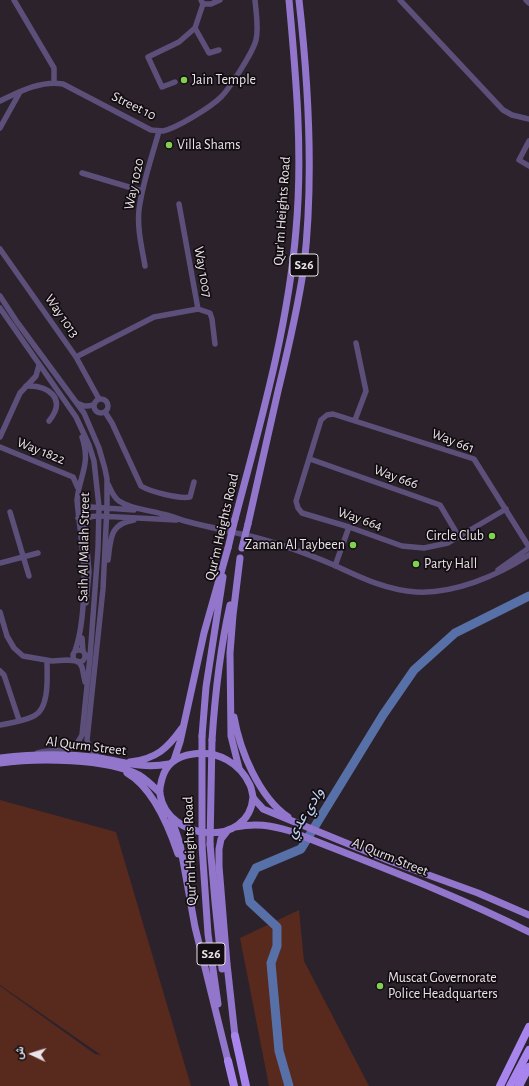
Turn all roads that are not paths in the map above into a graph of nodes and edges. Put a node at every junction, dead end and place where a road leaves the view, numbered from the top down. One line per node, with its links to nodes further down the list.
1 (14, 0): 12 (street)
2 (220, 0): 8 (street)
3 (256, 0): 18 (street, Street 10)
4 (289, 0): 65 (main road, Qur'm Heights Road / S26, bridge)
5 (299, 0): 70 (main road, Qur'm Heights Road / S26, bridge)
6 (400, 0): 16 (street)
7 (526, 0): 9 (street)
8 (202, 2): 10 (street)
9 (529, 4)
10 (195, 28): 11 (street); 13 (street)
11 (219, 50)
12 (54, 82): 14 (street); 18 (street, Street 10)
13 (175, 82)
14 (20, 91): 15 (street); 17 (street)
15 (0, 102)
16 (529, 119)
17 (0, 128)
18 (159, 131): 22 (street, Way 1020)
19 (529, 141): 20 (street)
20 (529, 166)
21 (82, 173): 22 (street)
22 (142, 191): 25 (street, Way 1020)
23 (179, 204): 28 (street, Way 1007)
24 (0, 249): 31 (street, Way 1013)
25 (145, 266)
26 (0, 296): 37 (street, Saih Al Malah Street)
27 (0, 308): 32 (street, Saih Al Malah Street)
28 (198, 309): 30 (street); 31 (street, Way 1007)
29 (356, 343): 42 (street)
30 (215, 344)
31 (76, 357): 36 (street, Way 1013)
32 (39, 365): 33 (street); 34 (street, Saih Al Malah Street)
33 (36, 376): 34 (street); 35 (street)
34 (49, 377): 41 (street, Saih Al Malah Street)
35 (26, 386): 43 (street); 45 (street)
36 (99, 399): 38 (street); 39 (street)
37 (75, 401): 38 (street); 44 (street, Saih Al Malah Street)
38 (94, 408): 39 (street); 44 (street)
39 (105, 412): 51 (street)
40 (327, 415): 42 (street, Way 661); 47 (street, Way 664)
41 (76, 417): 48 (street); 53 (street, Saih Al Malah Street)
42 (355, 420): 55 (street, Way 661)
43 (50, 421)
44 (89, 424): 50 (street, Saih Al Malah Street)
45 (0, 438)
46 (0, 448): 49 (street, Way 1822)
47 (310, 459): 63 (street, Way 664); 64 (street, Way 666)
48 (83, 474): 49 (street, Way 1822); 52 (street)
49 (73, 477): 52 (street, Way 1822)
50 (107, 479): 54 (street, Saih Al Malah Street); 56 (street)
51 (194, 482)
52 (78, 488): 61 (street)
53 (99, 507): 54 (street); 58 (street, Saih Al Malah Street); 61 (street)
54 (107, 507): 56 (street); 59 (street, Saih Al Malah Street)
55 (506, 509): 64 (street, Way 664); 66 (street, Way 661)
56 (150, 511): 62 (street)
57 (10, 512): 69 (street)
58 (99, 516): 59 (street); 77 (street); 84 (street, Saih Al Malah Street)
59 (107, 517): 60 (street); 75 (street, Saih Al Malah Street)
60 (150, 518): 62 (street); 75 (street)
61 (78, 519): 78 (street)
62 (183, 521): 72 (street)
63 (349, 527): 64 (street, Way 664); 72 (street)
64 (459, 537)
65 (228, 548): 87 (main road); 107 (main road, Qur'm Heights Road / S26, bridge)
66 (529, 548): 73 (street)
67 (38, 553): 69 (street)
68 (529, 555): 73 (street)
69 (24, 557): 71 (street); 74 (street)
70 (240, 558): 83 (main road); 105 (main road, Qur'm Heights Road / S26, bridge)
71 (0, 563)
72 (335, 566): 73 (street)
73 (495, 573)
74 (29, 576)
75 (104, 576): 90 (street, Saih Al Malah Street)
76 (0, 612): 80 (street)
77 (83, 651): 78 (street); 81 (street)
78 (75, 653): 79 (street); 81 (street)
79 (67, 660): 80 (street); 81 (street)
80 (47, 661): 85 (street)
81 (78, 661): 84 (street)
82 (0, 671): 85 (street)
83 (230, 692): 94 (main road); 98 (main road)
84 (86, 693): 88 (street, Saih Al Malah Street)
85 (20, 720): 86 (street)
86 (0, 725)
87 (184, 726): 91 (main road); 93 (main road)
88 (35, 754): 89 (main road, Al Qurm Street); 90 (main road, Al Qurm Street)
89 (0, 758)
90 (99, 758): 93 (main road, Al Qurm Street)
91 (172, 762): 93 (main road, Al Qurm Street); 94 (main road); 95 (main road)
92 (0, 763): 93 (main road, Al Qurm Street)
93 (121, 765): 95 (main road, Al Qurm Street); 101 (main road)
94 (239, 768): 96 (main road)
95 (160, 793): 97 (main road)
96 (253, 797): 98 (main road, Al Qurm Street); 99 (main road)
97 (170, 815): 100 (main road); 101 (main road)
98 (294, 822): 102 (main road, Al Qurm Street)
99 (235, 827): 100 (main road); 103 (main road, Al Qurm Street)
100 (228, 830): 105 (main road)
101 (185, 877): 107 (main road)
102 (529, 915)
103 (529, 932)
104 (529, 1027): 111 (highway)
105 (235, 1036): 110 (highway, S26)
106 (529, 1050): 112 (highway)
107 (228, 1061): 109 (highway, S26)
108 (529, 1067): 113 (highway)
109 (234, 1086)
110 (246, 1086)
111 (500, 1086)
112 (510, 1086)
113 (519, 1086)

